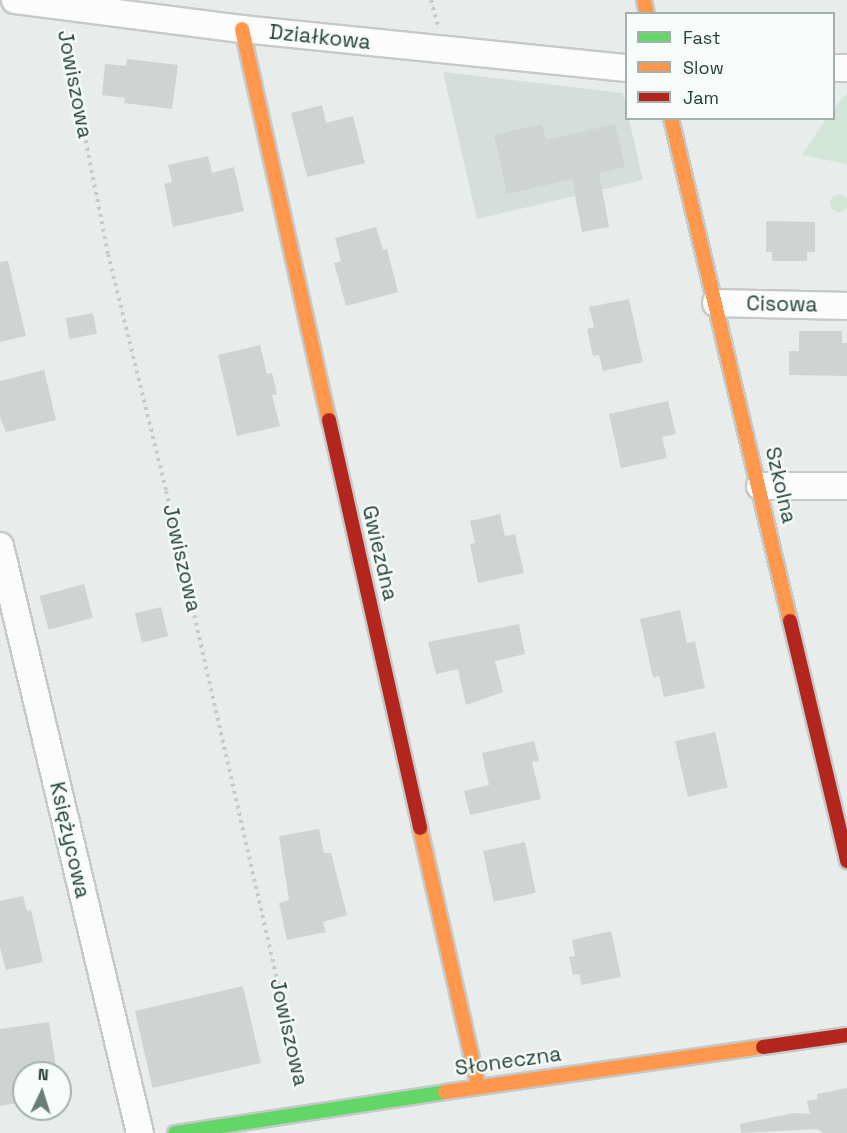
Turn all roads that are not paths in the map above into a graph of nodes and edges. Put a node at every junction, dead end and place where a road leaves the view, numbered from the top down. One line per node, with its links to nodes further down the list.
1 (15, 0): 2 (street, Działkowa)
2 (54, 3): 3 (street, Działkowa)
3 (242, 29): 4 (street, Działkowa); 13 (street, Gwiezdna)
4 (625, 68)
5 (671, 120): 6 (street, Szkolna)
6 (716, 303): 7 (street, Cisowa); 8 (street, Szkolna)
7 (847, 306)
8 (760, 486): 9 (street); 11 (street, Szkolna)
9 (847, 486)
10 (0, 546): 14 (street, Księżycowa)
11 (847, 861)
12 (847, 1035): 13 (street, Słoneczna)
13 (478, 1086): 15 (street, Słoneczna)
14 (140, 1133)
15 (175, 1133)

